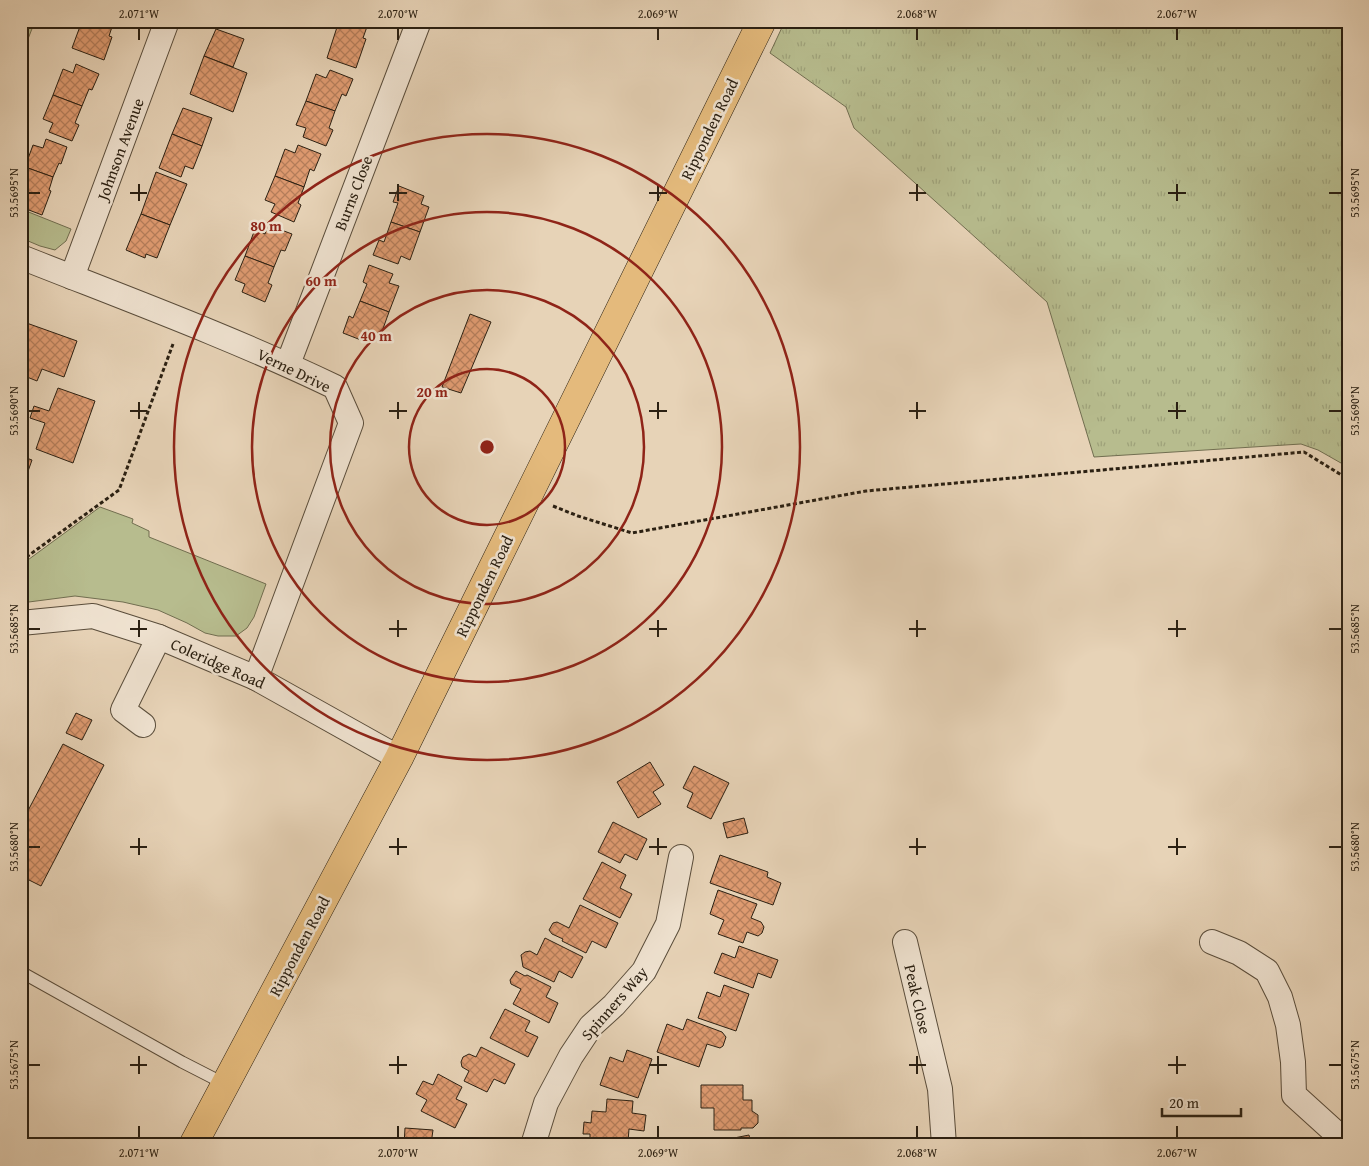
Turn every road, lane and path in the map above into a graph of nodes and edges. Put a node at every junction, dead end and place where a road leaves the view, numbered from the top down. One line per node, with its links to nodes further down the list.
1 (167, 21): 5 (street, Johnson Avenue)
2 (419, 21): 7 (street, Burns Close)
3 (762, 21): 9 (main road, Ripponden Road)
4 (21, 257): 5 (street, Verne Drive)
5 (72, 277): 6 (street, Verne Drive)
6 (182, 320): 7 (street, Verne Drive); 10 (path)
7 (288, 364): 13 (street, Verne Drive)
8 (1348, 479): 9 (path)
9 (529, 495): 15 (main road, Ripponden Road)
10 (21, 561)
11 (21, 623): 12 (street, Coleridge Road)
12 (159, 636): 13 (street, Coleridge Road); 14 (street)
13 (256, 678): 15 (street, Coleridge Road)
14 (143, 725)
15 (399, 758): 20 (main road, Ripponden Road)
16 (681, 857): 22 (street, Spinners Way)
17 (905, 942): 23 (street, Peak Close)
18 (1212, 942): 24 (street)
19 (21, 972): 20 (lane)
20 (225, 1084): 21 (main road, Ripponden Road)
21 (193, 1145)
22 (533, 1145)
23 (944, 1145)
24 (1342, 1145)

